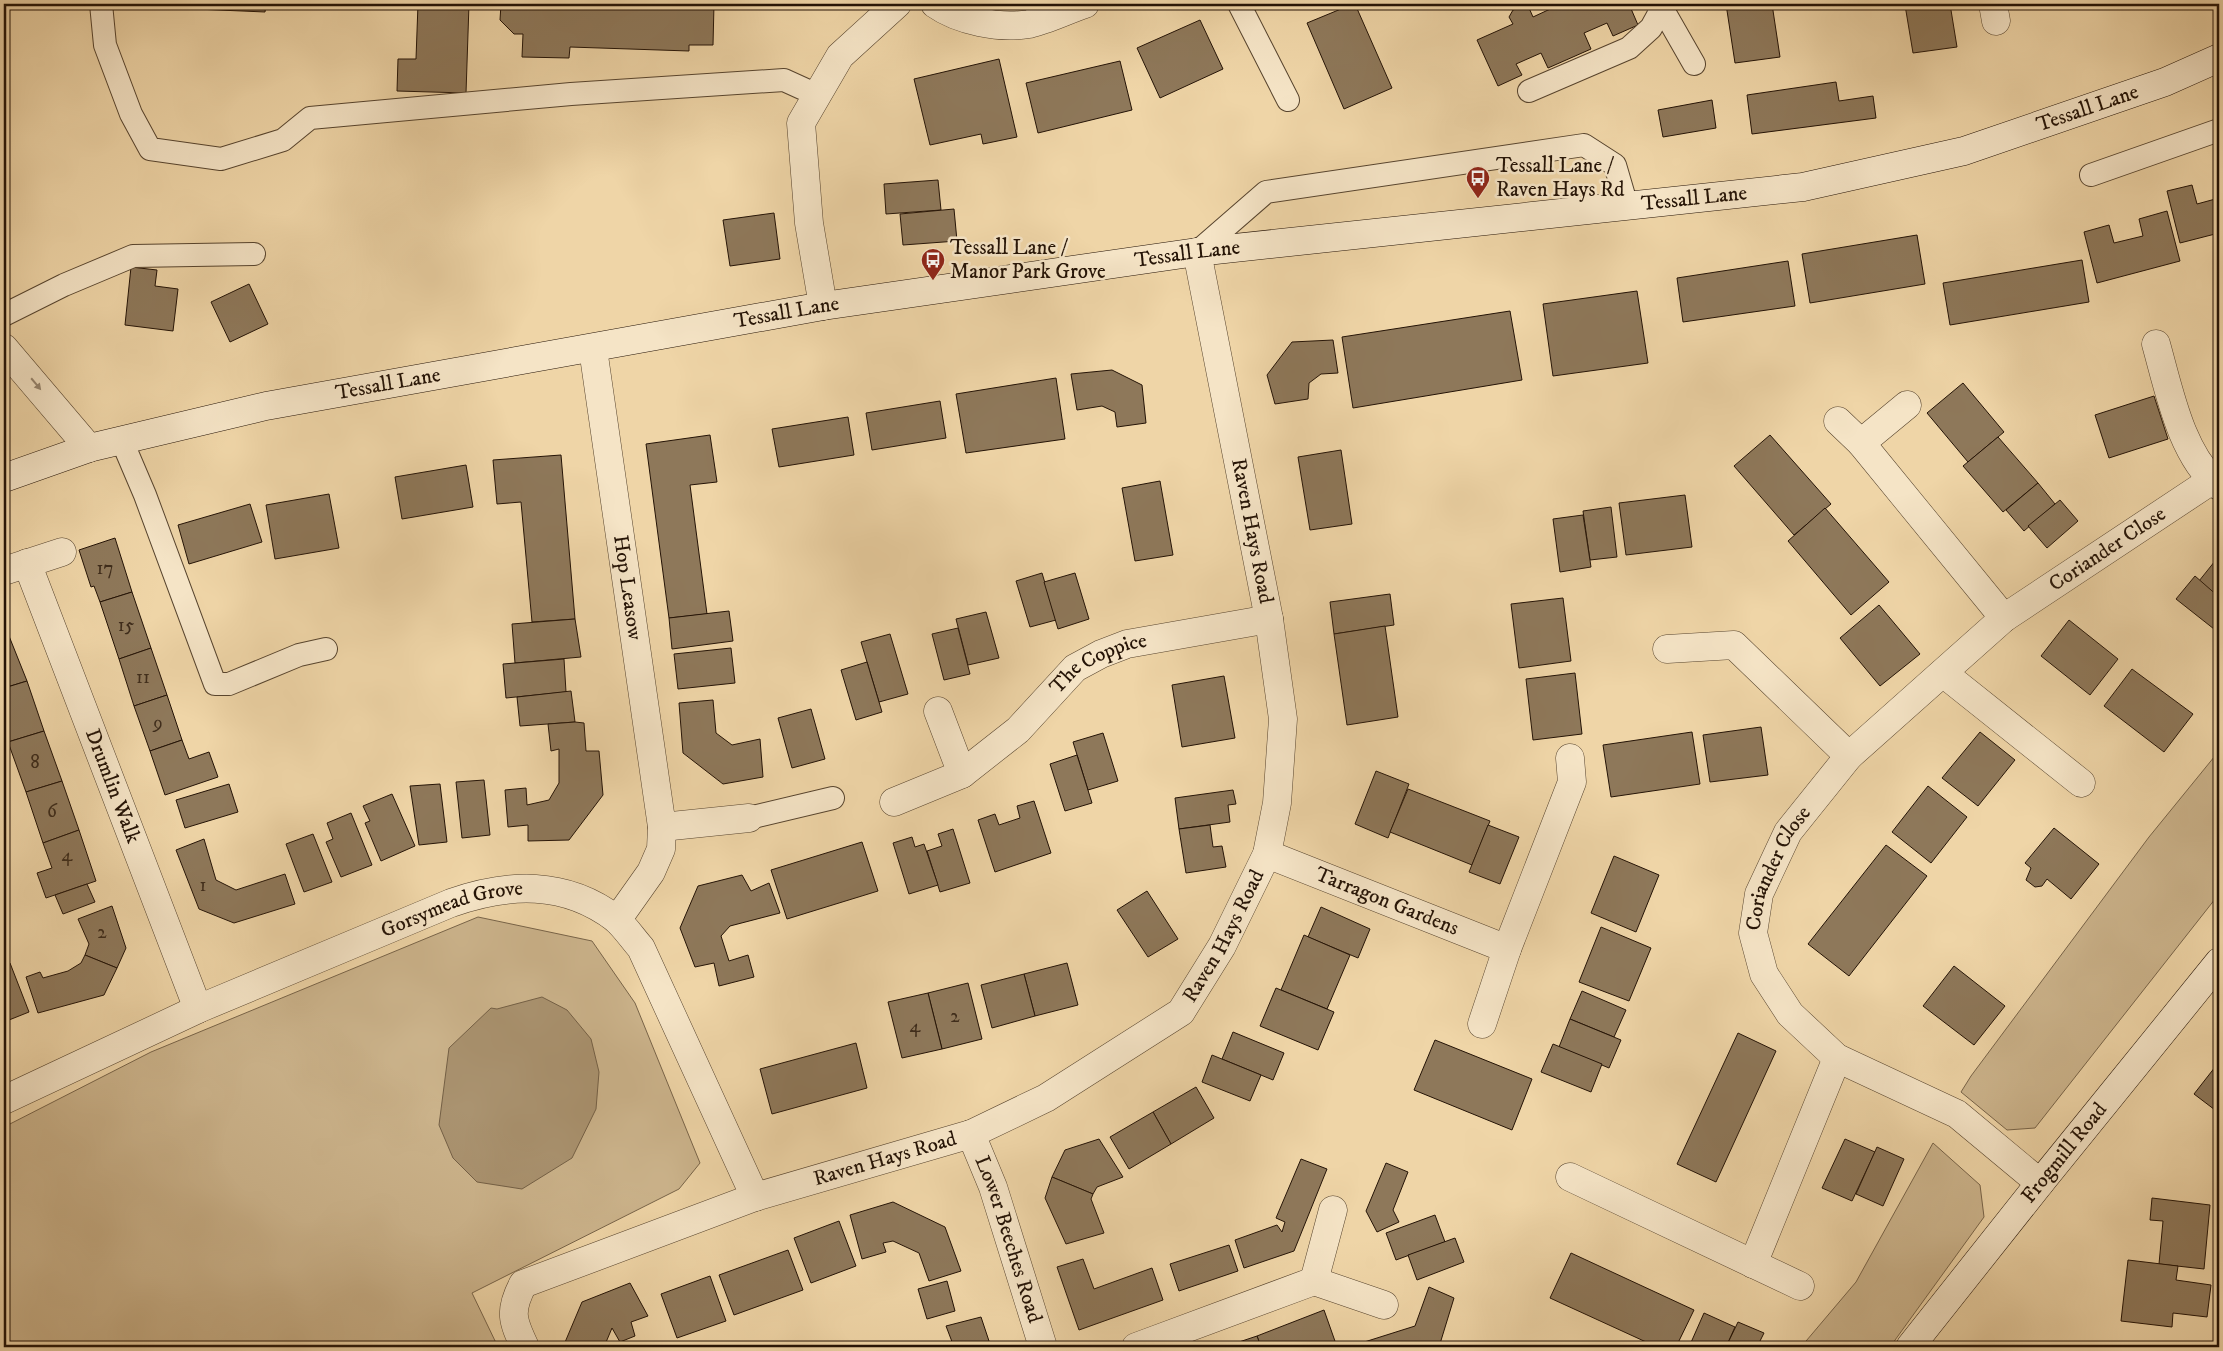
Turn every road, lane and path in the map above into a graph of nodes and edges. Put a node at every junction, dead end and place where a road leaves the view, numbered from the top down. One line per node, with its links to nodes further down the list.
1 (101, 4): 10 (lane)
2 (897, 4): 10 (street)
3 (935, 4): 4 (street)
4 (1084, 4)
5 (1239, 4): 11 (lane)
6 (1661, 6): 8 (lane); 9 (lane)
7 (2219, 58): 14 (street, Tessall Lane)
8 (1694, 64)
9 (1529, 91)
10 (817, 95): 17 (street)
11 (1288, 100)
12 (2219, 130): 13 (lane)
13 (2091, 175)
14 (1627, 206): 15 (street, Tessall Lane); 15 (lane)
15 (1197, 252): 17 (street, Tessall Lane); 32 (street, Raven Hays Road)
16 (254, 254): 18 (lane)
17 (823, 306): 21 (street, Tessall Lane)
18 (4, 315)
19 (2156, 344): 28 (street, Coriander Close)
20 (4, 348): 26 (street, one-way to 26)
21 (593, 349): 24 (street, Tessall Lane); 44 (street, Hop Leasow)
22 (1907, 405): 25 (street)
23 (1838, 421): 25 (street)
24 (122, 441): 26 (street, Tessall Lane); 33 (lane)
25 (1861, 443): 31 (street)
26 (89, 448): 27 (street, Tessall Lane)
27 (4, 478)
28 (2215, 483): 31 (street, Coriander Close)
29 (62, 552): 30 (street, Drumlin Walk)
30 (15, 567): 49 (street, Drumlin Walk)
31 (2004, 618): 35 (street, Coriander Close)
32 (1269, 619): 39 (street, The Coppice); 45 (street, Raven Hays Road)
33 (326, 649)
34 (1667, 650): 37 (street)
35 (1943, 673): 37 (street, Coriander Close); 40 (street)
36 (938, 712): 39 (street)
37 (1849, 756): 51 (street, Coriander Close)
38 (1570, 758): 47 (street)
39 (962, 774): 42 (street, The Coppice)
40 (2081, 783)
41 (833, 798): 43 (lane)
42 (894, 802)
43 (749, 818): 44 (street)
44 (662, 826): 46 (street, Hop Leasow)
45 (1268, 854): 47 (street, Tarragon Gardens); 53 (street, Raven Hays Road)
46 (617, 920): 49 (street, Gorsymead Grove); 56 (street, Gorsymead Grove)
47 (1507, 949): 50 (street)
48 (2219, 962): 55 (street, Frogmill Road)
49 (198, 1009): 52 (street, Gorsymead Grove)
50 (1482, 1024)
51 (1837, 1058): 55 (street, Coriander Close); 58 (street)
52 (4, 1100)
53 (971, 1134): 56 (street, Raven Hays Road); 63 (street, Lower Beeches Road)
54 (1570, 1177): 58 (street)
55 (2040, 1183): 65 (street, Frogmill Road)
56 (755, 1196): 62 (street, Raven Hays Road)
57 (1333, 1210): 59 (street)
58 (1753, 1264): 60 (street)
59 (1314, 1280): 61 (street); 64 (street)
60 (1800, 1286)
61 (1384, 1304)
62 (525, 1347)
63 (1043, 1347)
64 (1136, 1347)
65 (1910, 1347)

